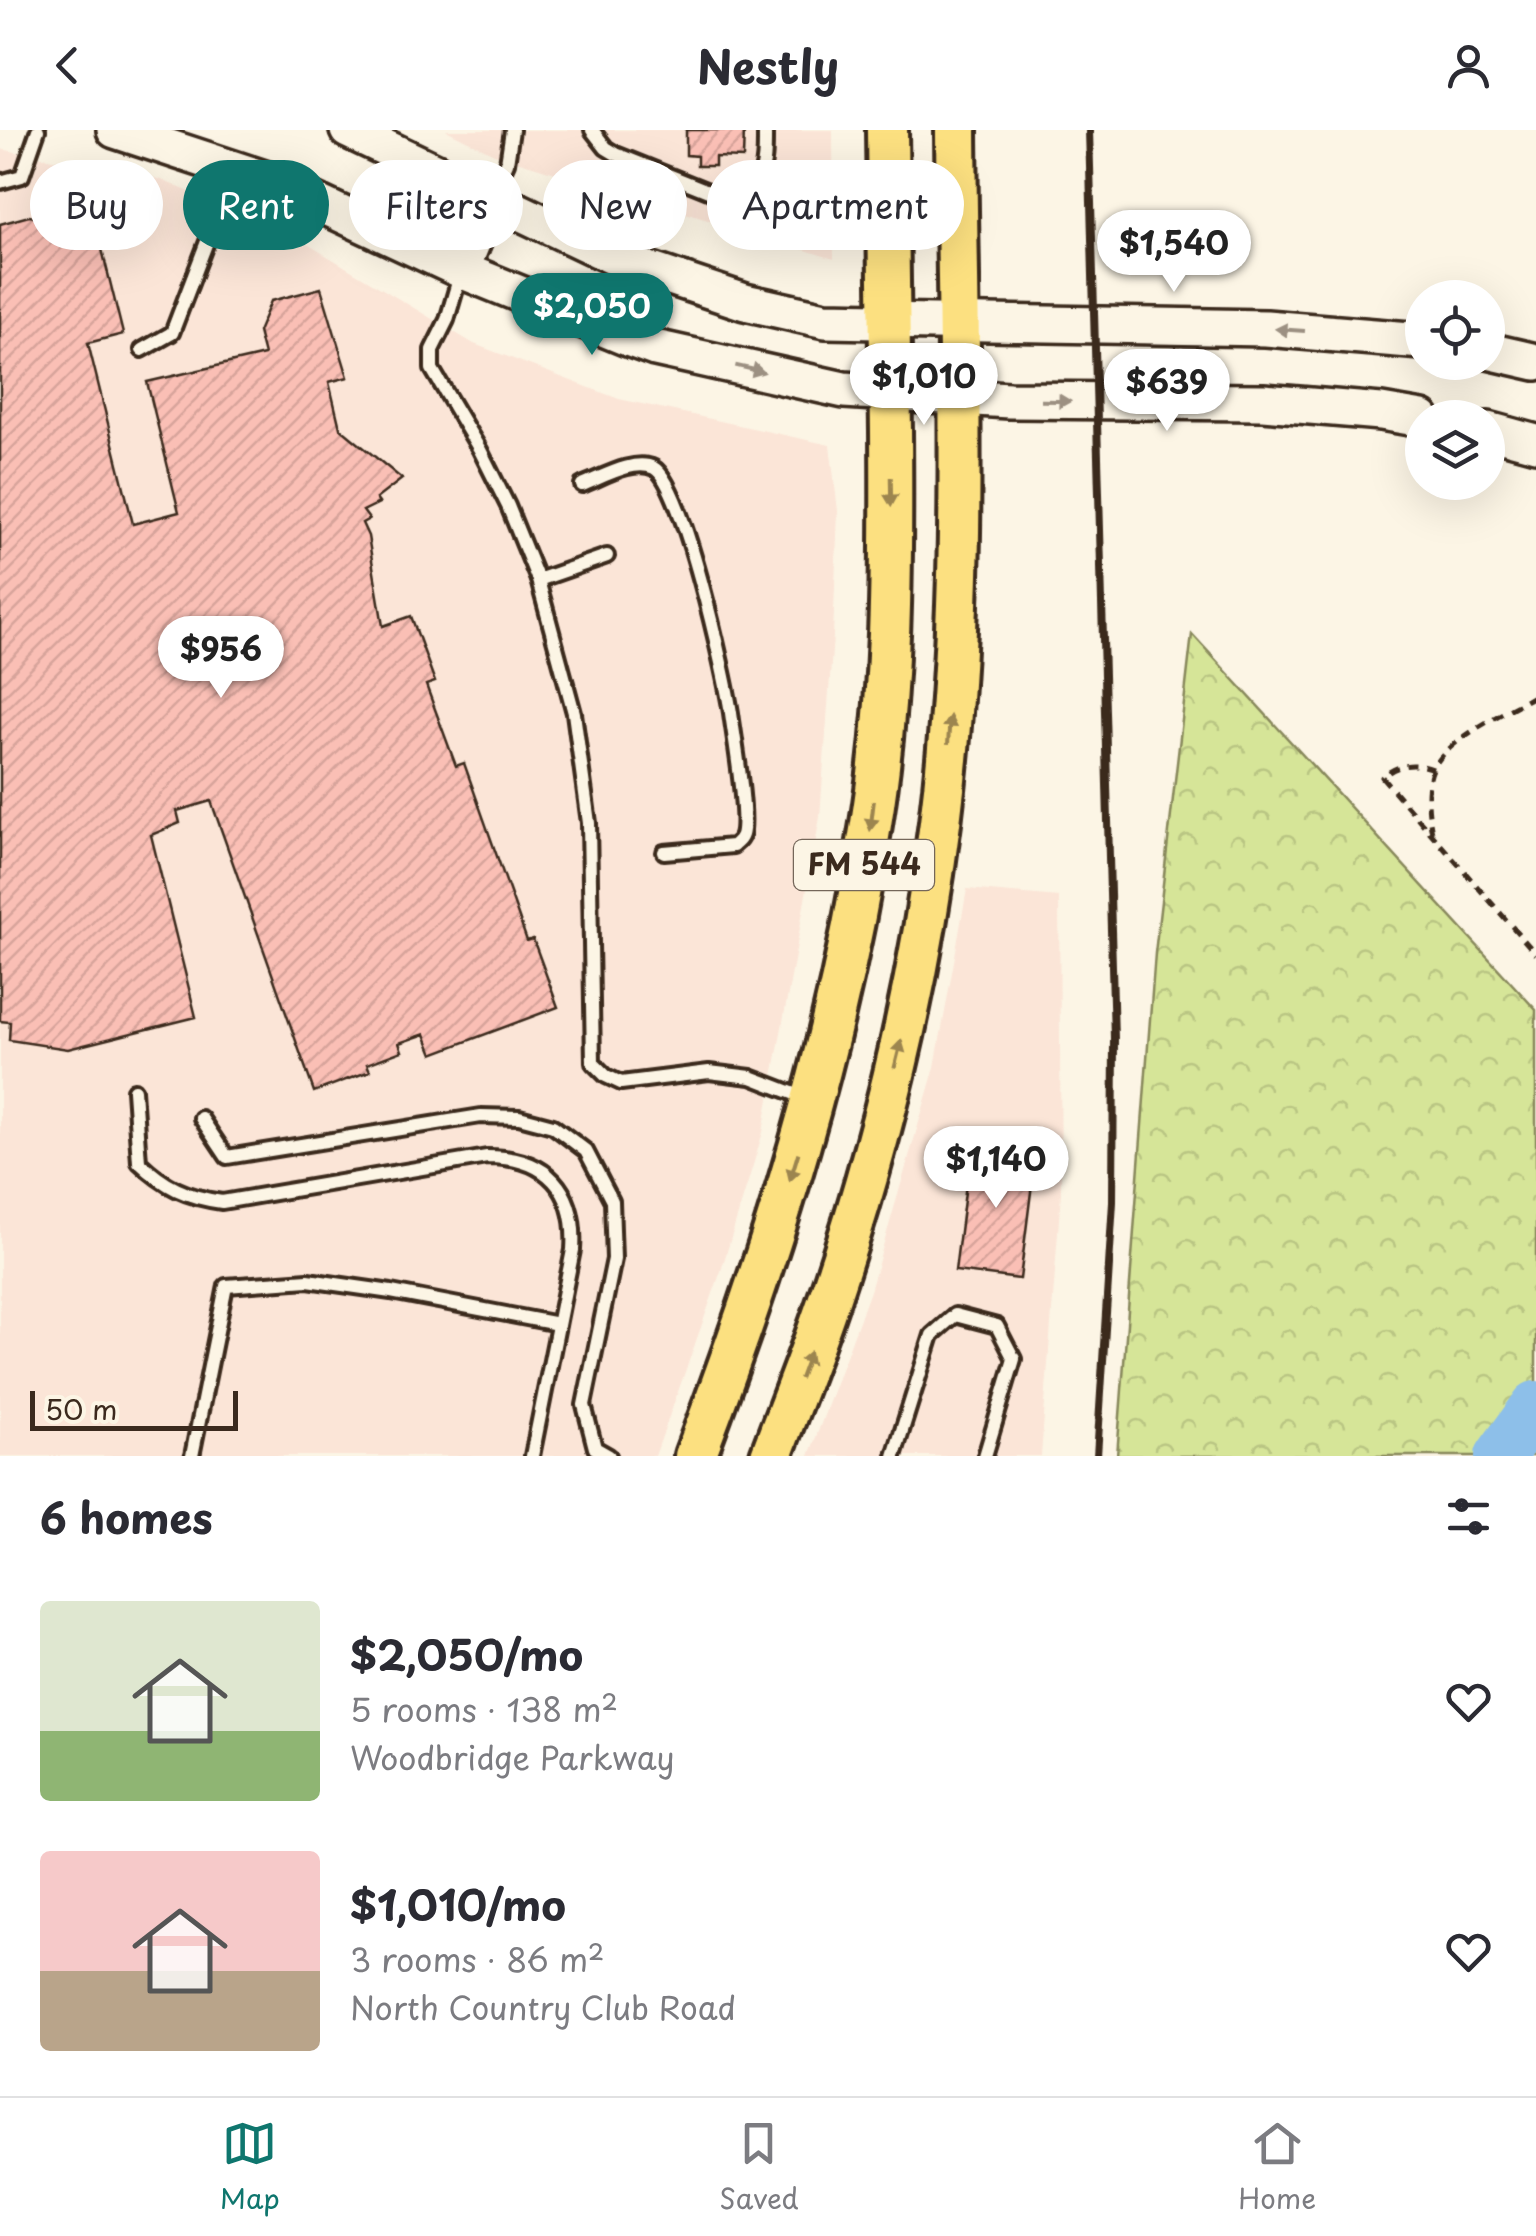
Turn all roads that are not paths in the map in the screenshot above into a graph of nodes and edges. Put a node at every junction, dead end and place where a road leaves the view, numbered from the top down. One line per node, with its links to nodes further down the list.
1 (38, 130): 12 (lane)
2 (114, 130): 9 (main road)
3 (348, 130): 10 (main road)
4 (512, 130): 11 (lane)
5 (592, 130): 6 (lane)
6 (765, 130)
7 (886, 130): 18 (main road, FM 544 / FM 544)
8 (956, 130): 19 (main road, FM 544 / FM 544)
9 (207, 160)
10 (410, 160)
11 (507, 160)
12 (0, 182)
13 (329, 208): 17 (main road)
14 (523, 214): 18 (main road)
15 (204, 250): 21 (lane)
16 (469, 250): 17 (main road)
17 (461, 270): 24 (main road, one-way to 24); 31 (lane)
18 (889, 322): 19 (main road); 24 (main road, FM 544 / FM 544)
19 (958, 324): 20 (main road, one-way to 19); 25 (main road, FM 544 / FM 544)
20 (1405, 340)
21 (142, 350)
22 (1505, 355): 23 (main road)
23 (1536, 362)
24 (890, 394): 25 (main road); 34 (main road, FM 544 / FM 544, one-way to 34)
25 (959, 396): 26 (main road, one-way to 26); 41 (main road, FM 544 / FM 544, one-way to 25)
26 (1405, 416)
27 (1505, 435): 28 (main road)
28 (1536, 444)
29 (582, 485): 32 (lane)
30 (607, 556): 31 (lane)
31 (538, 580): 34 (lane)
32 (664, 852)
33 (134, 1090): 36 (lane)
34 (814, 1102): 40 (main road, FM 544 / FM 544, one-way to 40)
35 (201, 1118): 39 (lane)
36 (558, 1324): 37 (lane); 38 (lane)
37 (192, 1456)
38 (532, 1456)
39 (609, 1456)
40 (695, 1456)
41 (771, 1456)
42 (894, 1456): 43 (lane)
43 (985, 1456)

